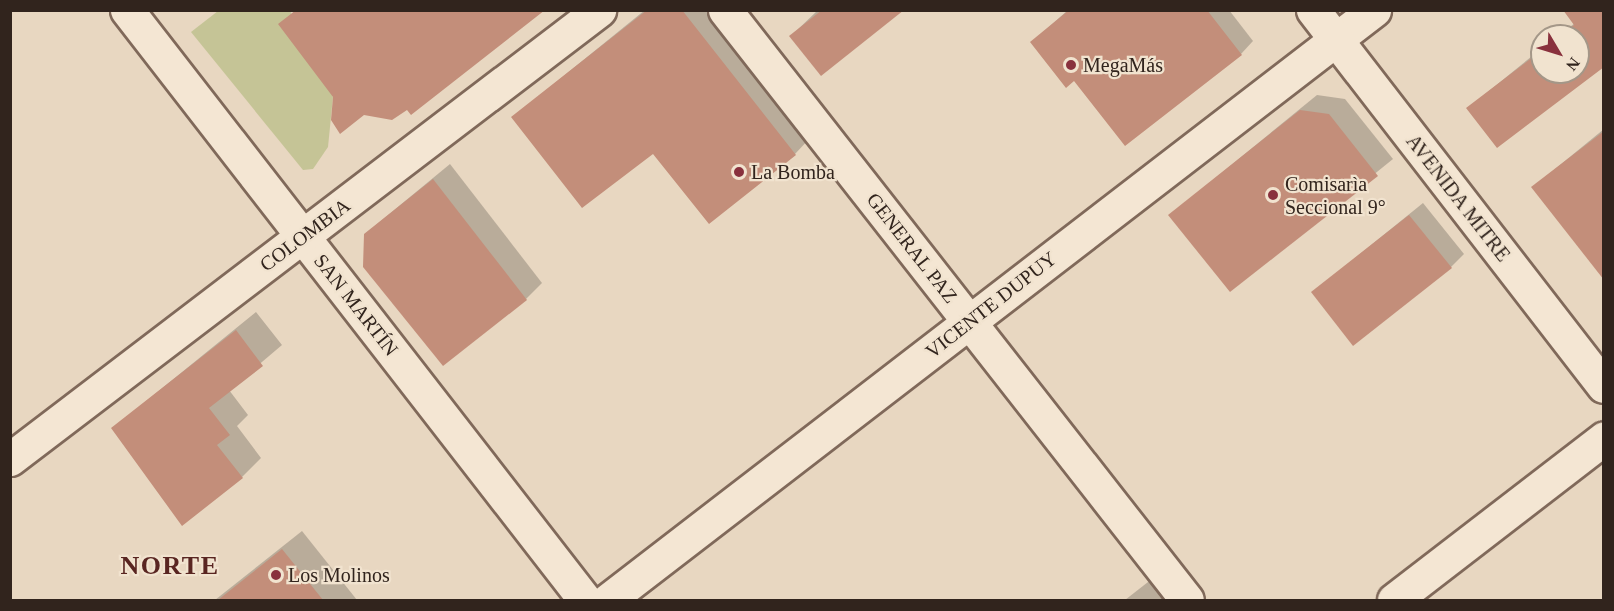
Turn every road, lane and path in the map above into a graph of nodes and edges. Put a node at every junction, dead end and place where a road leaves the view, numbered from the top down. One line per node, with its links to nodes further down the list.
1 (127, 10): 7 (street, SAN MARTÍN)
2 (599, 10): 7 (street, COLOMBIA)
3 (725, 10): 8 (street, GENERAL PAZ)
4 (1313, 10): 6 (street, AVENIDA MITRE)
5 (1374, 10): 6 (street, VICENTE DUPUY)
6 (1336, 40): 8 (street, VICENTE DUPUY); 9 (street, AVENIDA MITRE)
7 (303, 236): 11 (street, COLOMBIA); 12 (street, SAN MARTÍN)
8 (970, 322): 13 (street, VICENTE DUPUY); 14 (street, GENERAL PAZ)
9 (1604, 386)
10 (1604, 438): 15 (street)
11 (10, 459)
12 (585, 600)
13 (608, 600)
14 (1187, 600)
15 (1394, 600)

